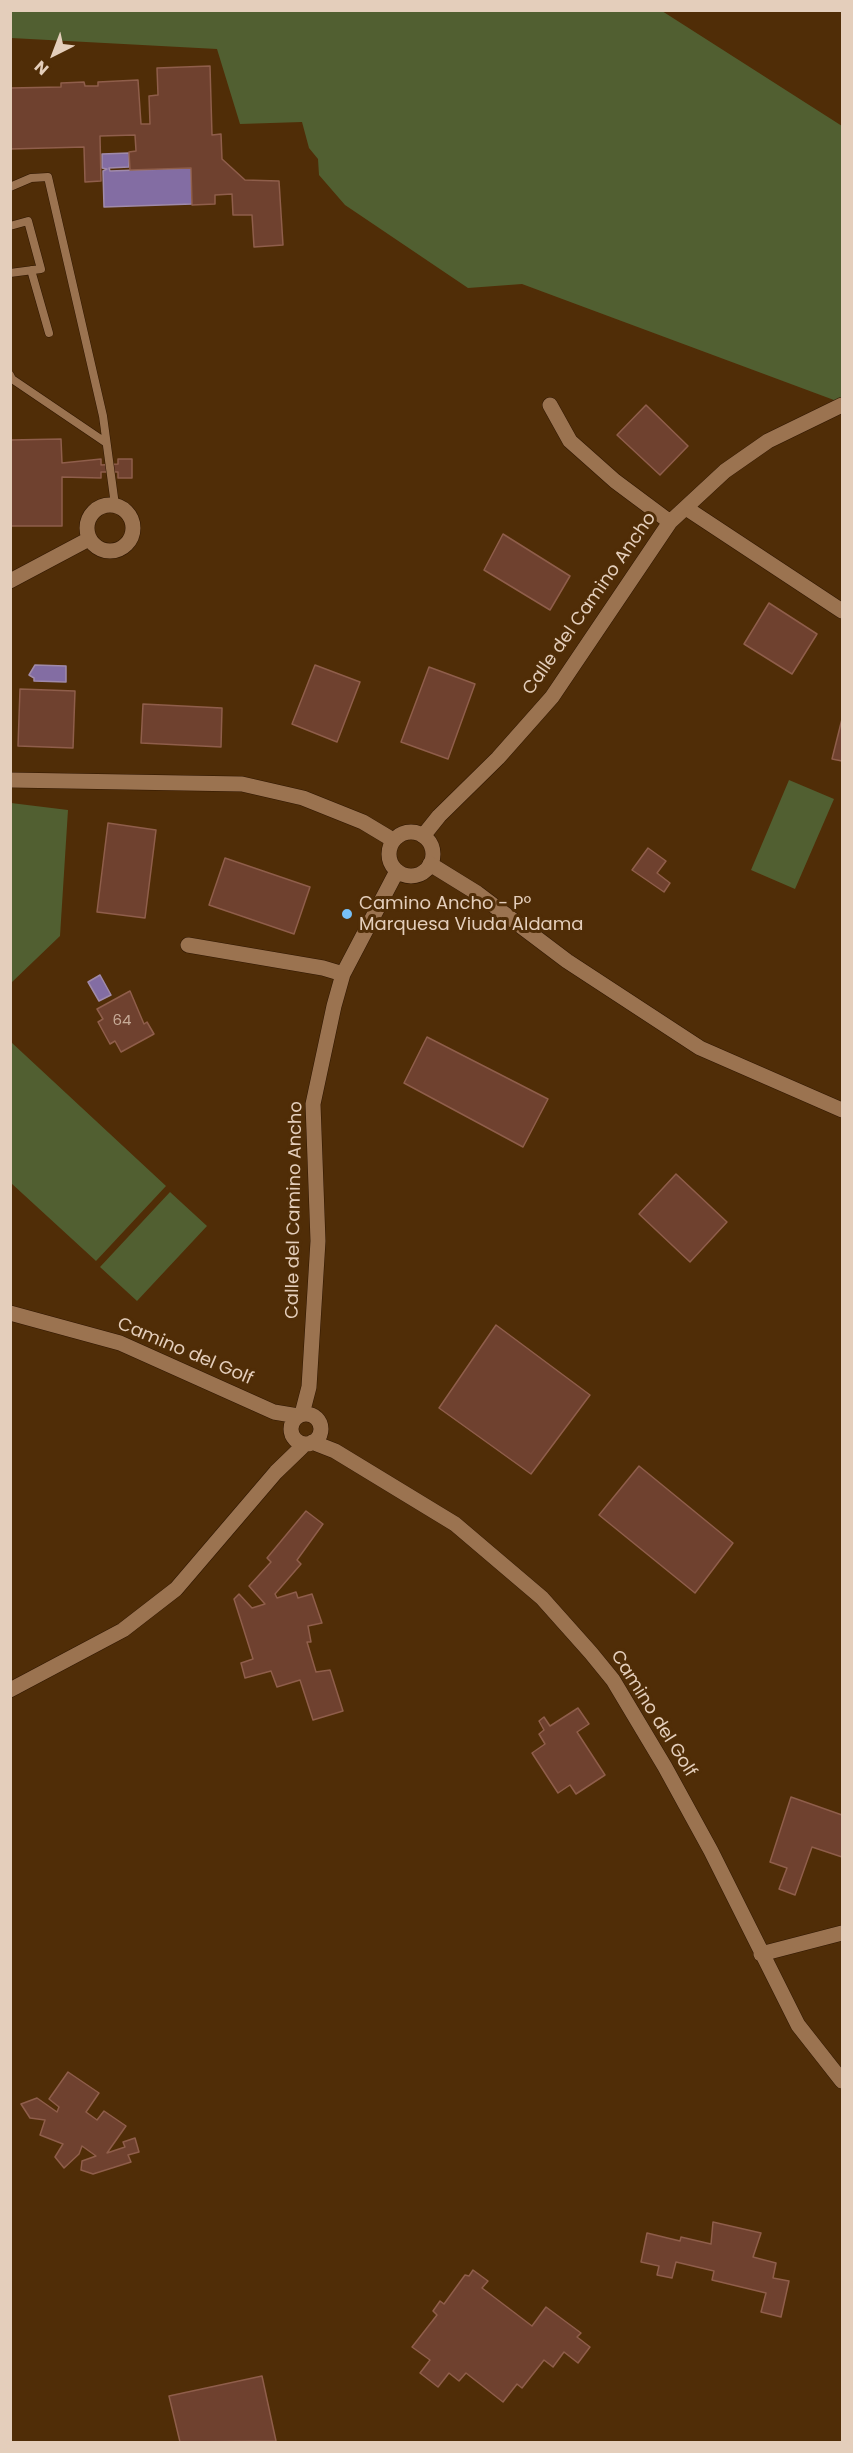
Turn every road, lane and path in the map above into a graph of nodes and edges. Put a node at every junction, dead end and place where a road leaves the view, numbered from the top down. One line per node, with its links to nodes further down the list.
1 (10, 187): 9 (lane)
2 (10, 226): 3 (lane)
3 (31, 270): 4 (lane); 5 (lane)
4 (10, 273)
5 (49, 333)
6 (10, 375): 9 (lane)
7 (550, 405): 12 (street)
8 (843, 405): 11 (street, Calle del Camino Ancho)
9 (105, 442): 10 (lane)
10 (115, 505): 13 (street); 13 (street)
11 (686, 508): 12 (street, Calle del Camino Ancho); 15 (street)
12 (670, 522): 17 (street, Calle del Camino Ancho)
13 (89, 539): 14 (street)
14 (10, 581)
15 (843, 611)
16 (10, 780): 18 (street)
17 (423, 836): 18 (street); 19 (street)
18 (393, 840): 20 (street)
19 (430, 864): 20 (street); 23 (street)
20 (397, 871): 22 (street, Calle del Camino Ancho)
21 (188, 945): 22 (street)
22 (343, 975): 25 (street, Calle del Camino Ancho)
23 (843, 1110)
24 (10, 1313): 25 (street, Camino del Golf)
25 (304, 1429): 26 (street); 28 (street, Camino del Golf)
26 (10, 1690)
27 (843, 1933): 28 (street)
28 (761, 1954): 29 (street, Camino del Golf)
29 (843, 2081)

